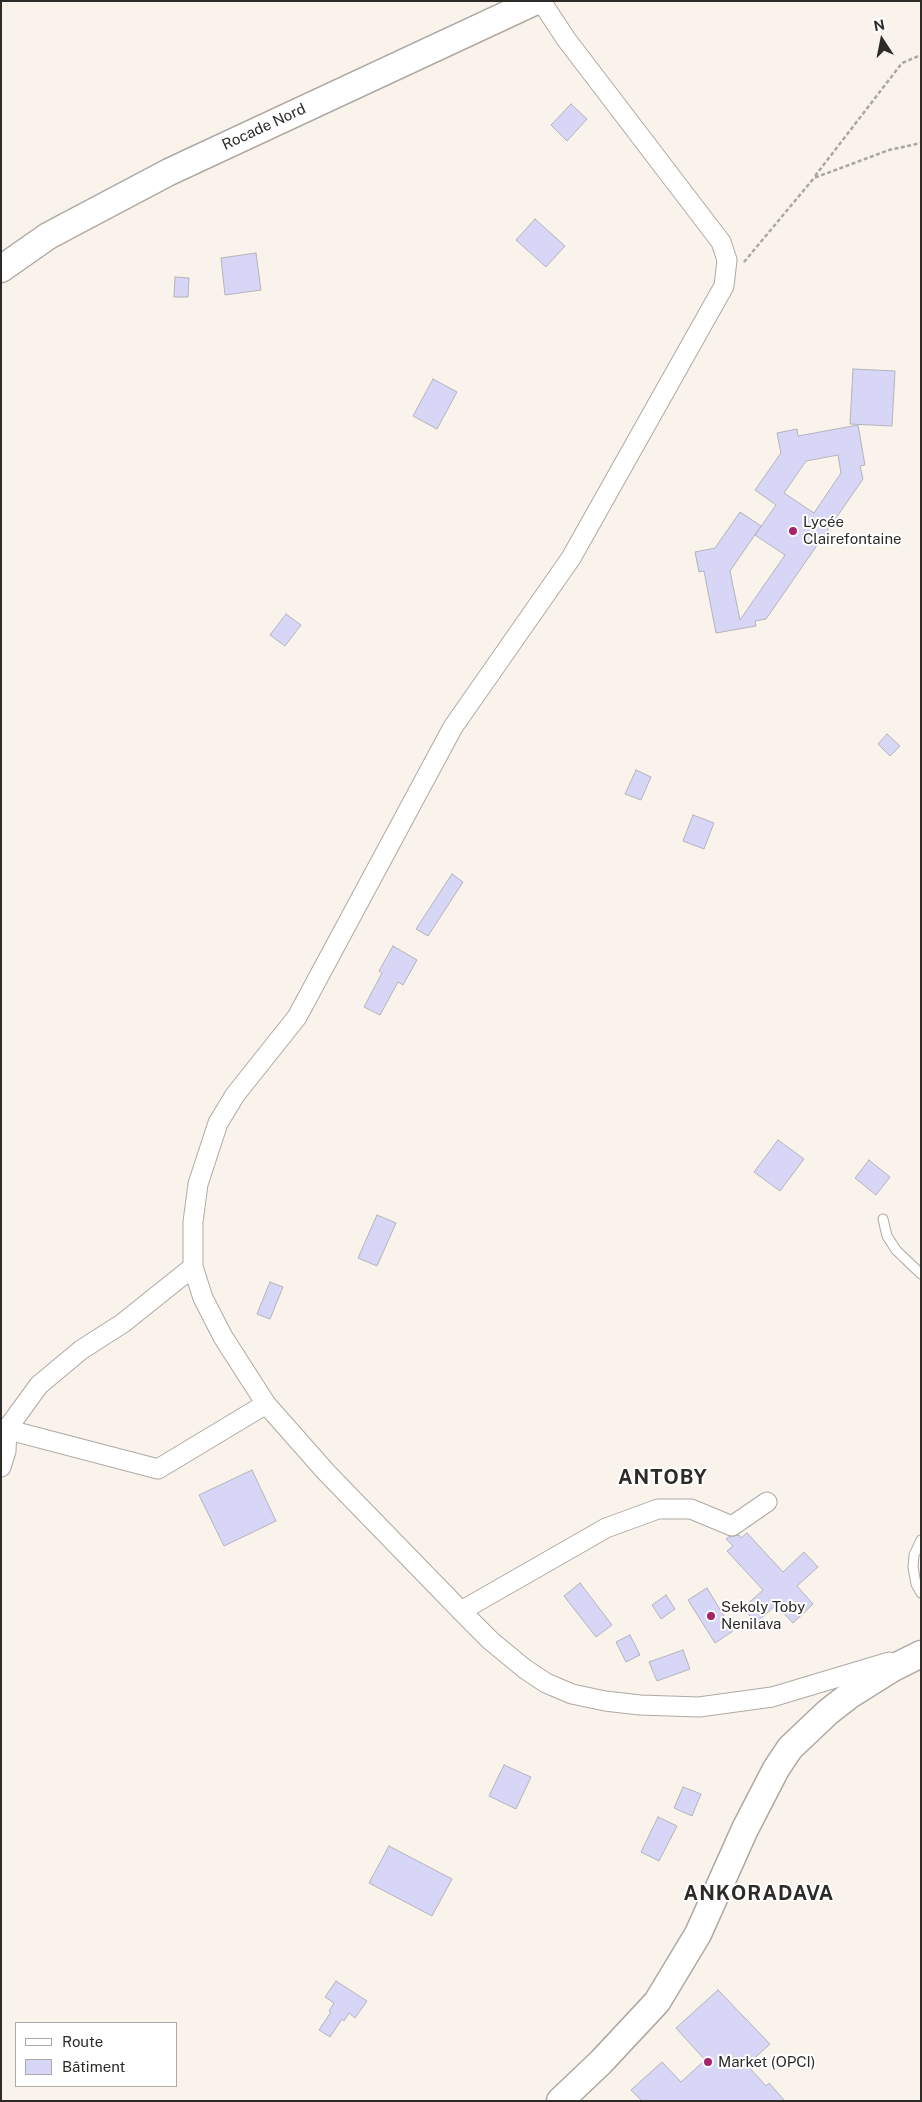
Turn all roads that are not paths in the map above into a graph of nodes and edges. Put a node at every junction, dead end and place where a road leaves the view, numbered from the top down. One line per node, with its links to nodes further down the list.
1 (536, 1): 3 (main road, Rocade Nord)
2 (541, 1): 5 (street)
3 (1, 269)
4 (883, 1219): 6 (lane)
5 (193, 1267): 7 (street); 8 (street)
6 (921, 1274)
7 (266, 1404): 8 (street); 13 (street)
8 (4, 1429): 9 (street)
9 (1, 1468)
10 (767, 1502): 13 (street)
11 (921, 1540): 12 (lane)
12 (921, 1594)
13 (461, 1611): 14 (street)
14 (921, 1652): 15 (main road)
15 (560, 2101)

